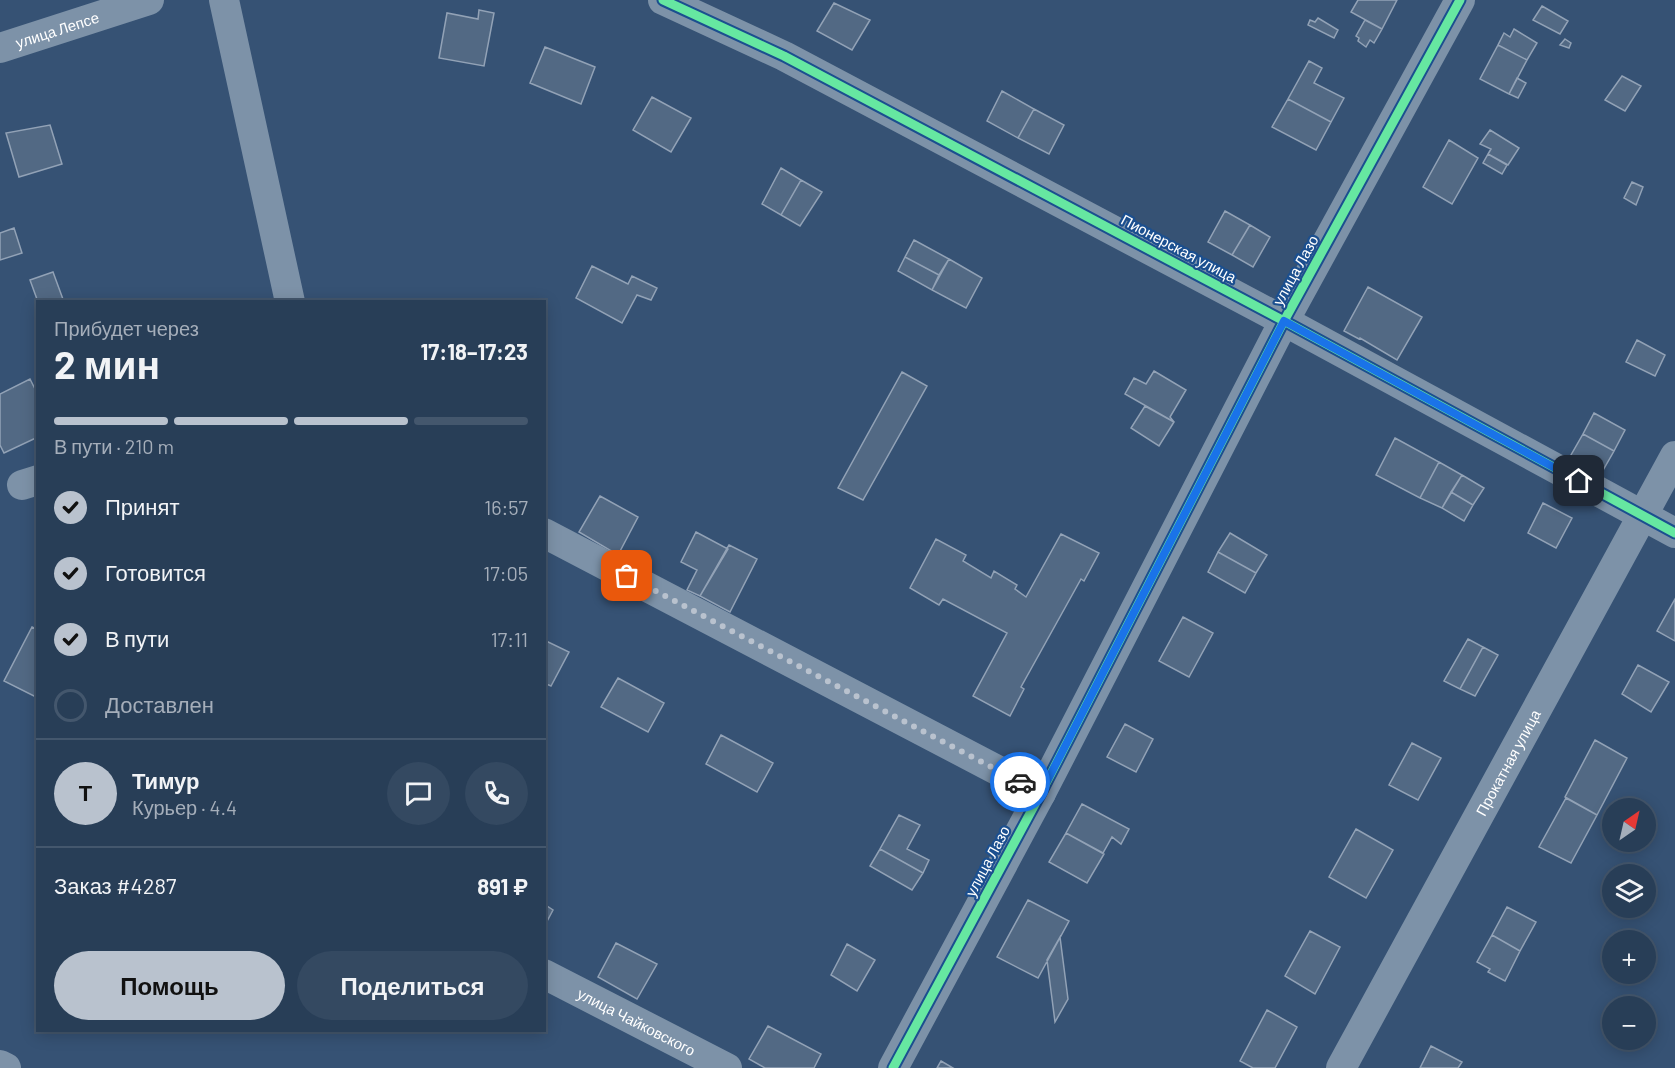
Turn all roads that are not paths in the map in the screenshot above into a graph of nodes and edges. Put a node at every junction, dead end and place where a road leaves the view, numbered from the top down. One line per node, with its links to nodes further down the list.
1 (149, 0): 5 (street, улица Лепсе)
2 (224, 0): 6 (street)
3 (663, 0): 7 (street, Пионерская улица)
4 (1460, 0): 7 (street, улица Лазо)
5 (0, 48)
6 (290, 300)
7 (1284, 321): 9 (street, Пионерская улица); 12 (street, улица Лазо)
8 (1675, 456): 9 (street, Прокатная улица)
9 (1642, 516): 11 (street, Пионерская улица); 18 (street, Прокатная улица)
10 (546, 533): 12 (street)
11 (1675, 533)
12 (1041, 793): 17 (street, улица Лазо)
13 (546, 975): 16 (street, улица Чайковского)
14 (0, 1065): 15 (street)
15 (6, 1068)
16 (727, 1068)
17 (893, 1068)
18 (1341, 1068)

